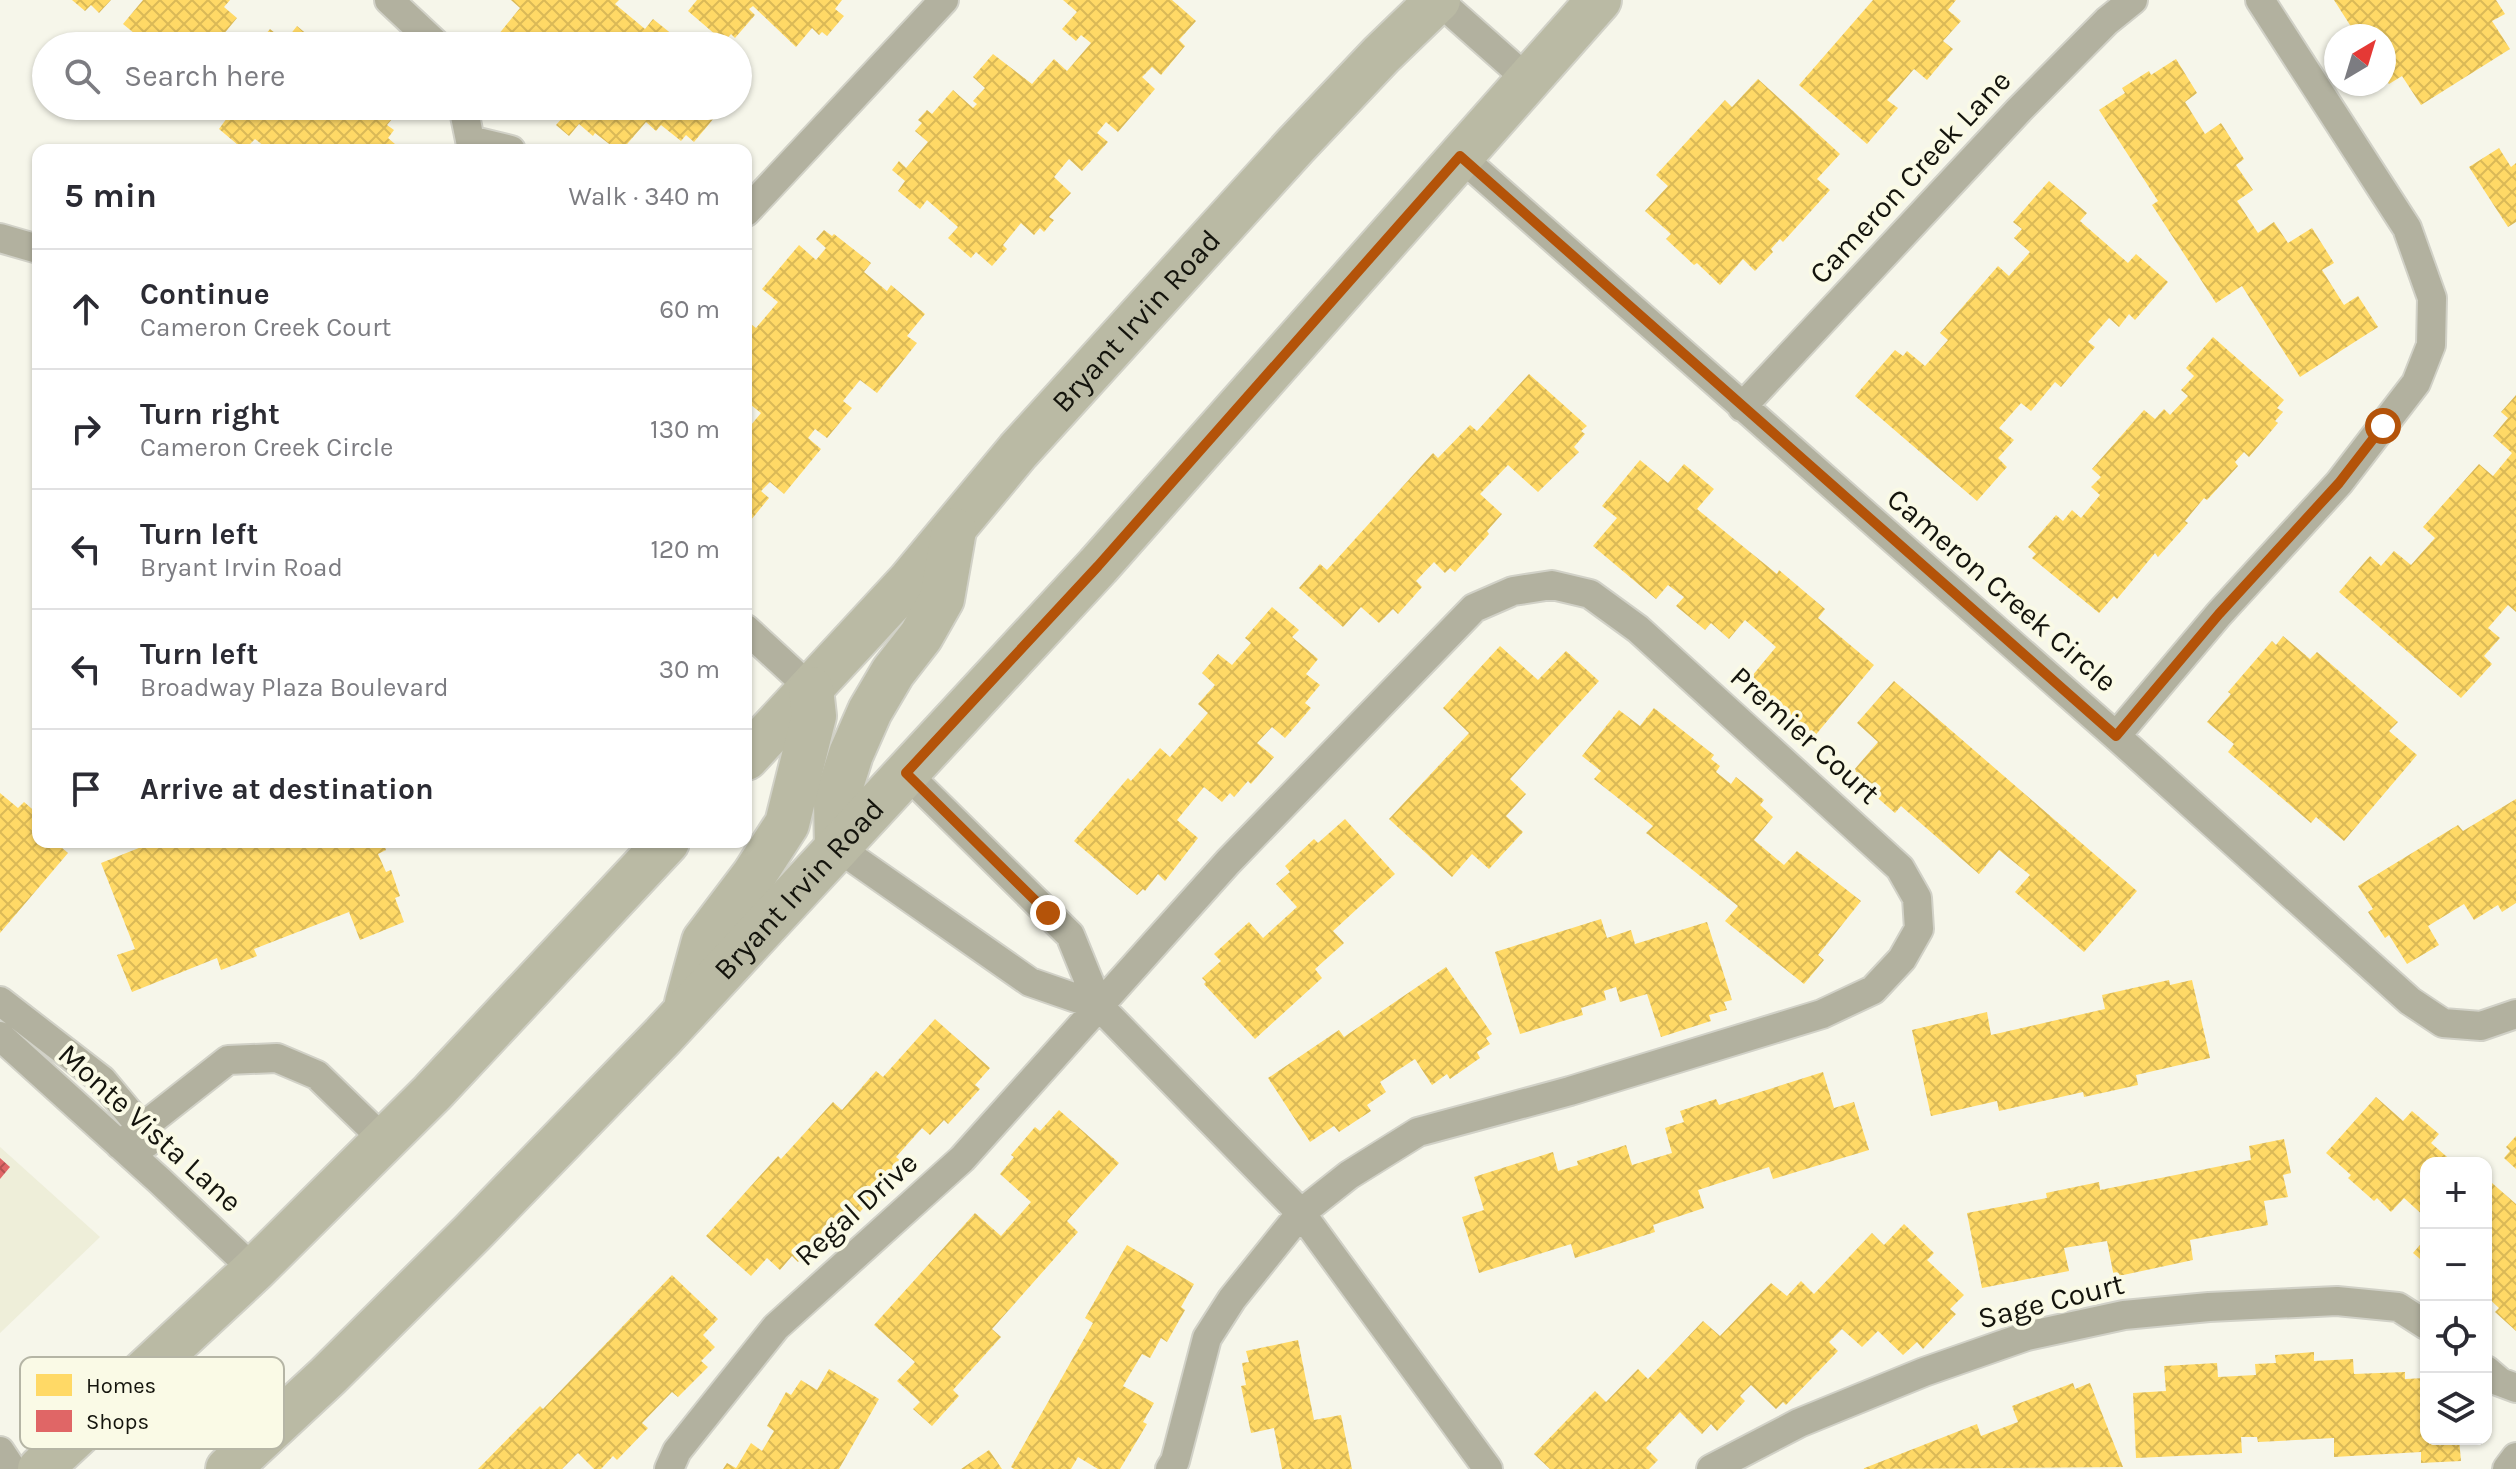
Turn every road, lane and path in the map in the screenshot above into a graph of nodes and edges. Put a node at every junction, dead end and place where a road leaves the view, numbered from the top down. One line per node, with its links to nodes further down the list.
1 (389, 0): 7 (lane)
2 (944, 0): 12 (lane)
3 (1438, 0): 8 (lane); 16 (main road, Bryant Irvin Road)
4 (2133, 0): 15 (lane, Cameron Creek Lane)
5 (2260, 0): 19 (lane)
6 (1591, 3): 8 (main road, Bryant Irvin Road)
7 (423, 32)
8 (1527, 79): 11 (main road, Bryant Irvin Road)
9 (466, 120): 10 (lane)
10 (471, 144)
11 (1460, 156): 15 (lane, Cameron Creek Circle); 21 (main road, Bryant Irvin Road)
12 (752, 206)
13 (0, 238): 14 (lane)
14 (32, 247)
15 (1742, 407): 19 (lane, Cameron Creek Circle)
16 (955, 527): 18 (main road, Bryant Irvin Road); 22 (main road)
17 (752, 635): 18 (lane)
18 (811, 689): 20 (main road, Bryant Irvin Road); 26 (main road)
19 (2116, 736): 27 (lane, Cameron Creek Circle)
20 (752, 752)
21 (906, 773): 22 (main road, Bryant Irvin Road); 25 (lane)
22 (837, 847): 25 (lane); 26 (main road, Bryant Irvin Road)
23 (661, 848): 30 (main road)
24 (0, 1001): 29 (lane)
25 (1099, 1006): 31 (lane); 31 (lane, Premier Court); 45 (lane, Regal Drive)
26 (684, 1013): 37 (main road, Bryant Irvin Road)
27 (2516, 1014)
28 (0, 1036): 29 (lane, Monte Vista Lane)
29 (130, 1136): 30 (lane); 32 (lane, Monte Vista Lane)
30 (384, 1140): 32 (main road)
31 (1301, 1213): 46 (lane); 47 (lane)
32 (254, 1270): 34 (main road)
33 (2420, 1321): 48 (lane, Sage Court)
34 (160, 1357)
35 (2490, 1373): 36 (lane)
36 (2516, 1388)
37 (284, 1417)
38 (62, 1449): 43 (main road)
39 (250, 1449): 44 (main road, Bryant Irvin Road)
40 (0, 1451): 42 (lane)
41 (2516, 1457): 49 (lane)
42 (12, 1469)
43 (40, 1469)
44 (228, 1469)
45 (669, 1469)
46 (1170, 1469)
47 (1488, 1469)
48 (1711, 1469)
49 (2507, 1469)

